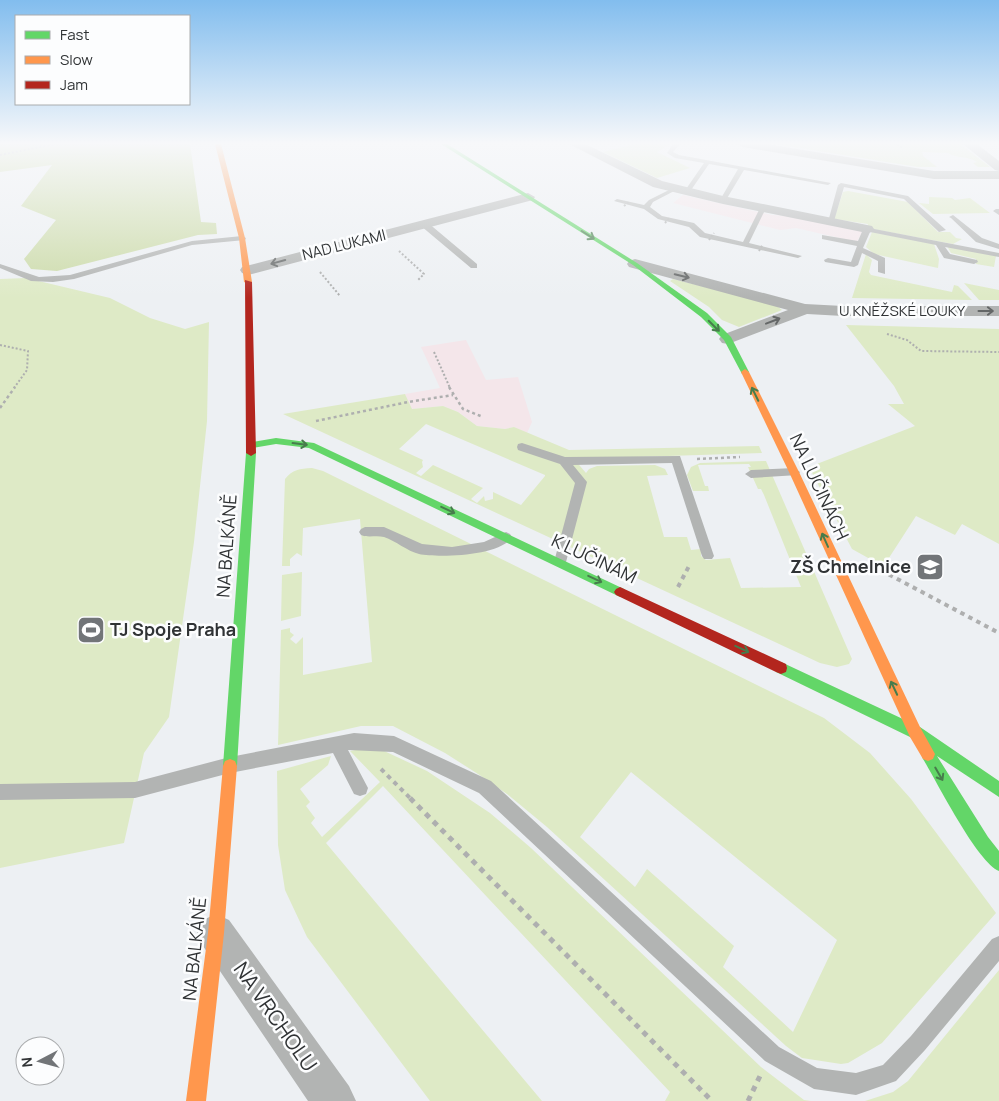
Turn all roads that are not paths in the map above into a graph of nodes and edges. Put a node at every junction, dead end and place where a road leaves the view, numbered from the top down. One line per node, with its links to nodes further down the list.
1 (231, 195): 19 (street, NA BALKÁNĚ)
2 (525, 195): 8 (street, U KNĚŽSKÉ LOUKY)
3 (666, 195): 11 (lane)
4 (704, 195): 9 (street)
5 (726, 195): 9 (lane)
6 (838, 195): 14 (lane)
7 (897, 195): 17 (lane)
8 (528, 197): 15 (street, NAD LUKAMI); 28 (street, U KNĚŽSKÉ LOUKY, one-way to 28)
9 (723, 200): 12 (street)
10 (617, 201): 11 (lane)
11 (646, 207): 20 (lane)
12 (764, 208): 14 (street); 20 (lane)
13 (953, 217): 23 (lane)
14 (830, 221): 16 (street)
15 (424, 224): 30 (lane); 31 (street, NAD LUKAMI, one-way to 31)
16 (868, 229): 21 (lane); 22 (lane)
17 (942, 230)
18 (825, 237): 22 (lane)
19 (242, 238): 29 (lane); 31 (street, NA BALKÁNĚ)
20 (745, 244): 25 (lane)
21 (939, 244): 24 (lane); 27 (lane)
22 (860, 247): 26 (lane); 32 (lane)
23 (999, 248)
24 (999, 255)
25 (798, 256)
26 (828, 260)
27 (974, 262)
28 (634, 264): 33 (street, U KNĚŽSKÉ LOUKY, one-way to 33); 35 (street, U KNĚŽSKÉ LOUKY, one-way to 35)
29 (0, 266)
30 (474, 266)
31 (248, 270): 36 (street, NA BALKÁNĚ)
32 (882, 272)
33 (805, 309): 34 (street, U KNĚŽSKÉ LOUKY, one-way to 34); 35 (street, U KNĚŽSKÉ LOUKY, one-way to 33)
34 (999, 311)
35 (728, 339): 39 (street, NA LUČINÁCH, one-way to 35)
36 (252, 445): 42 (street, K LUČINÁM, one-way to 42); 47 (street, NA BALKÁNĚ)
37 (522, 447): 38 (lane)
38 (564, 461): 43 (lane); 44 (lane)
39 (794, 472): 40 (lane); 45 (street, NA LUČINÁCH, one-way to 39)
40 (751, 474)
41 (365, 532): 42 (lane)
42 (506, 537): 44 (street, K LUČINÁM)
43 (708, 556)
44 (560, 562): 45 (street, K LUČINÁM, one-way to 45)
45 (915, 732): 49 (street, K LUČINÁM); 51 (street, one-way to 51)
46 (345, 743): 47 (lane); 48 (lane); 53 (lane)
47 (230, 765): 50 (lane); 52 (street, NA BALKÁNĚ)
48 (360, 788)
49 (999, 790)
50 (0, 792)
51 (999, 862)
52 (216, 933): 54 (street, NA BALKÁNĚ); 55 (street, NA VRCHOLU)
53 (999, 946)
54 (196, 1101)
55 (334, 1101)

